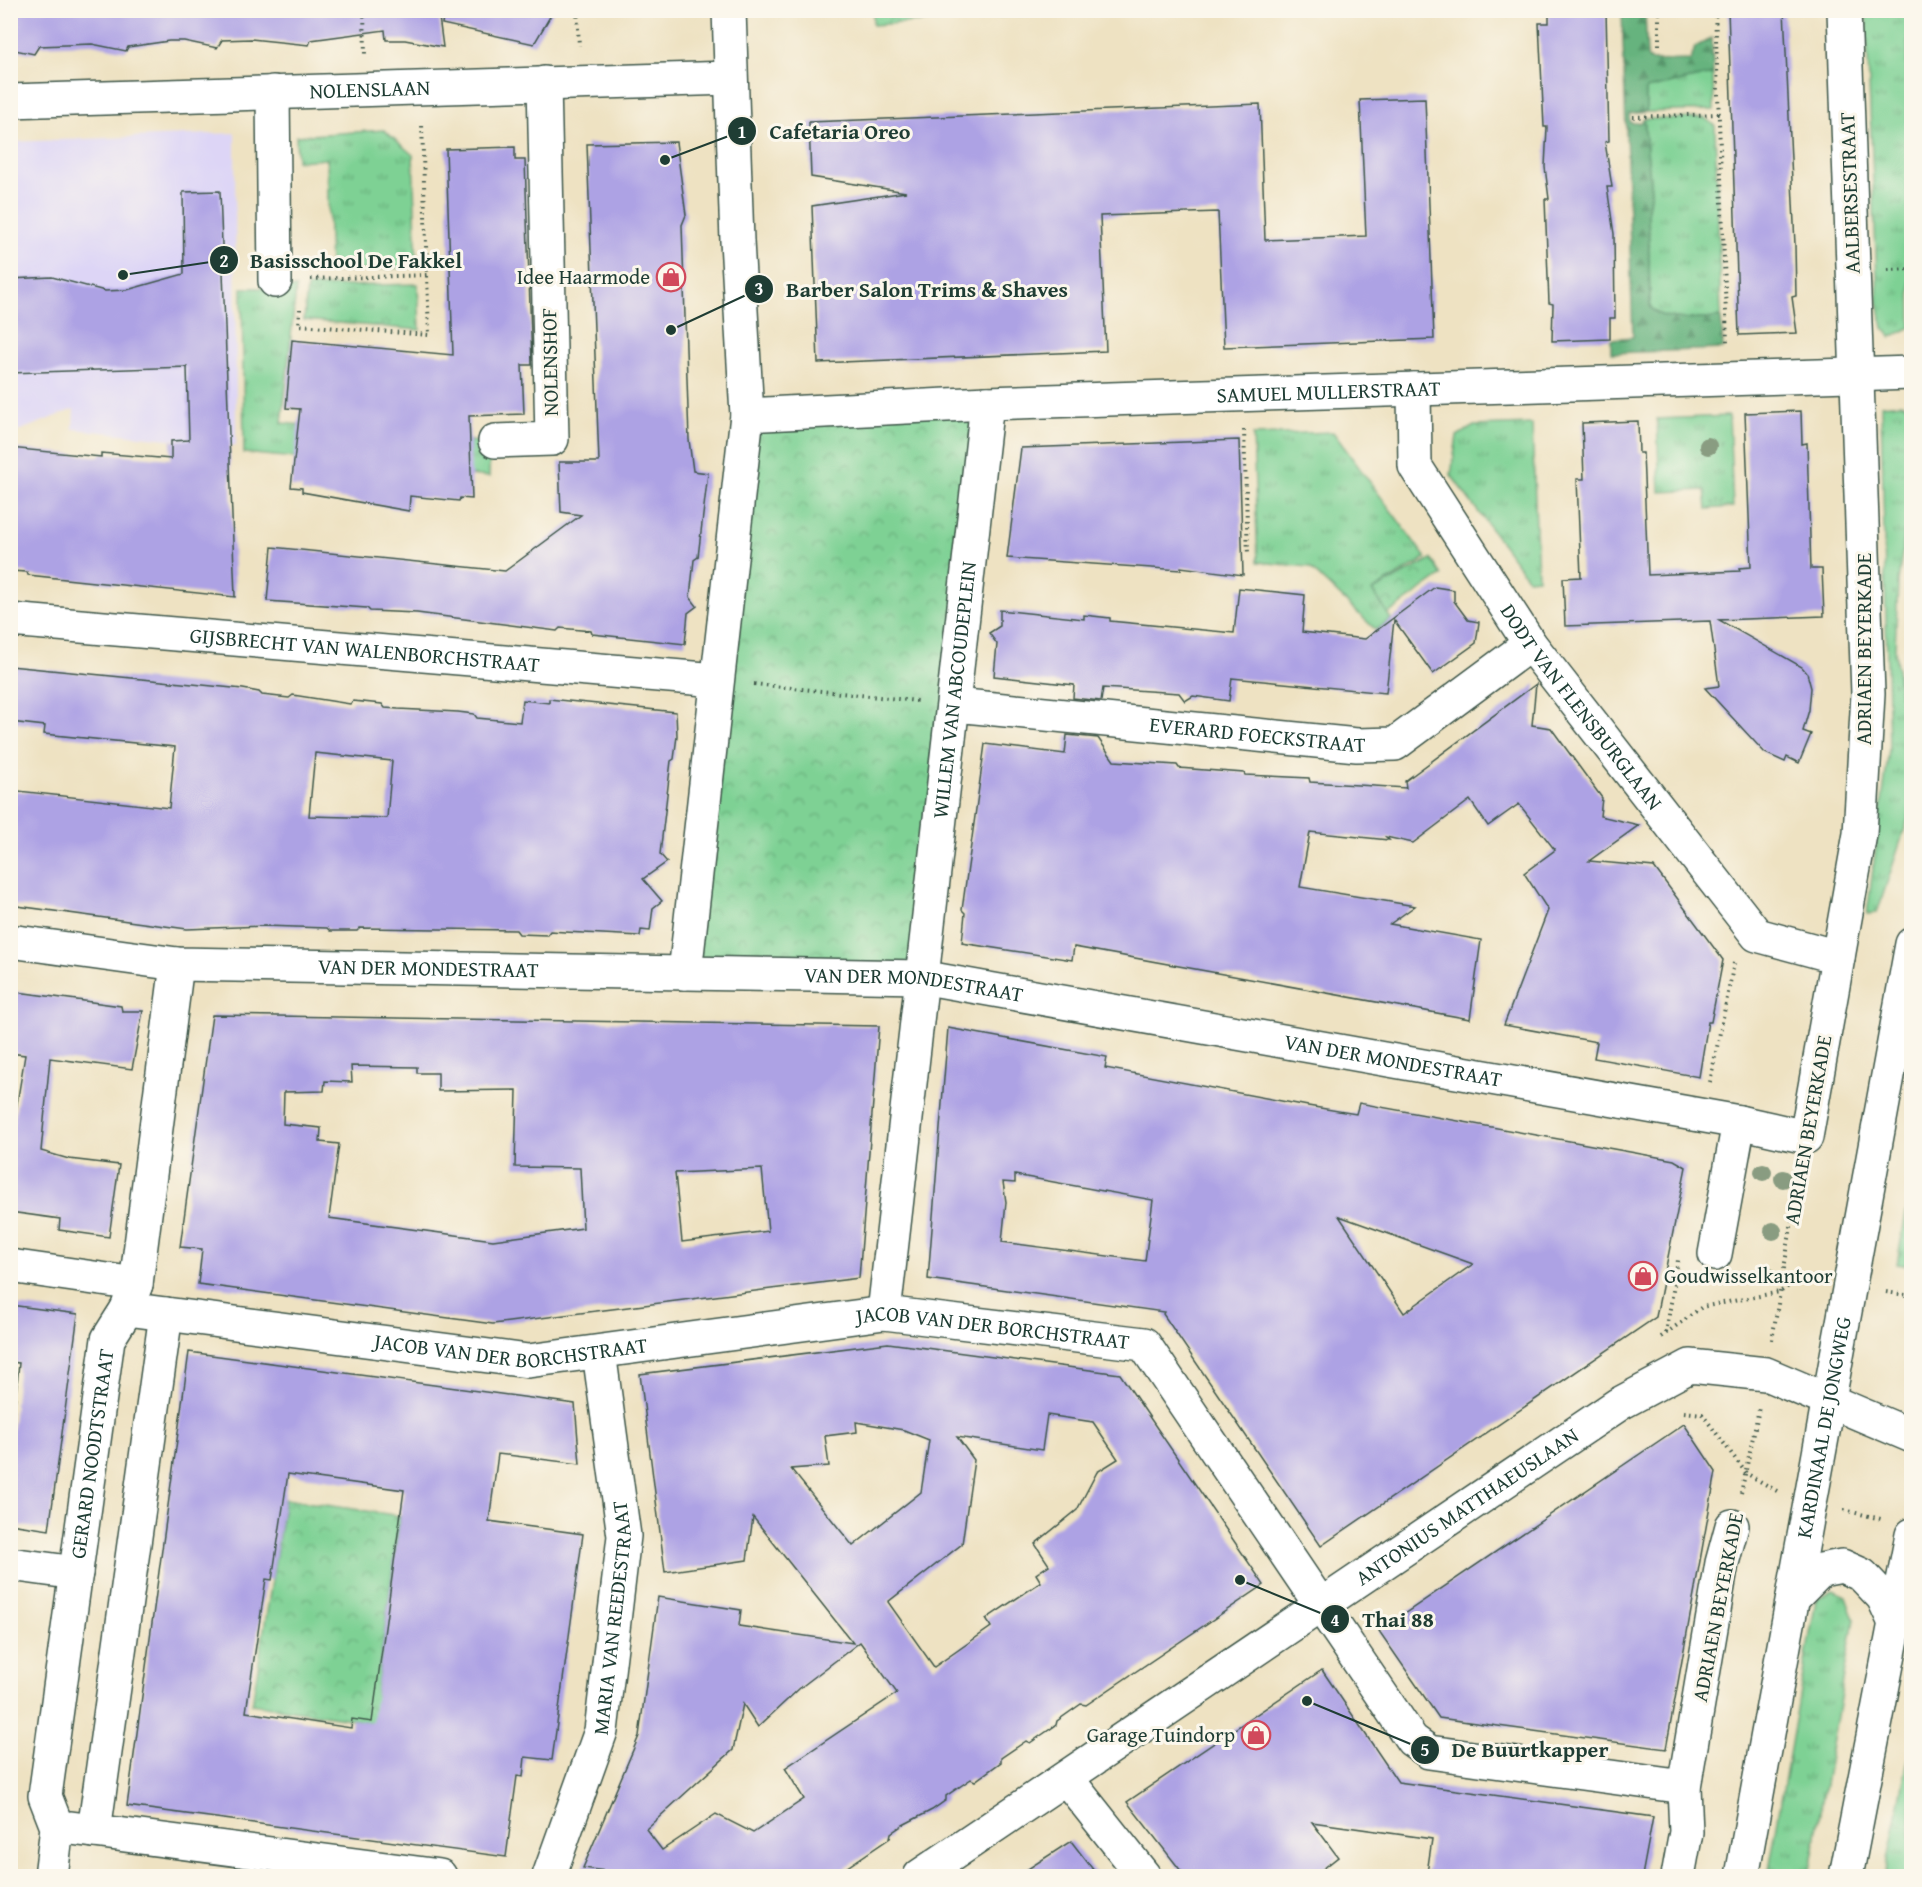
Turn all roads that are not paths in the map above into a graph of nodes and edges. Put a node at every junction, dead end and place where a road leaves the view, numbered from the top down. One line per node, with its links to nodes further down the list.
1 (729, 10): 3 (street)
2 (1844, 10): 9 (street, AALBERSESTRAAT)
3 (730, 78): 4 (street, NOLENSLAAN); 12 (street)
4 (544, 83): 5 (street, NOLENSLAAN); 13 (street, NOLENSHOF)
5 (273, 92): 6 (street, NOLENSLAAN); 7 (street)
6 (10, 101)
7 (275, 281)
8 (1911, 373): 9 (street, SAMUEL MULLERSTRAAT)
9 (1857, 376): 10 (street, SAMUEL MULLERSTRAAT); 20 (street, ADRIAEN BEYERKADE)
10 (1413, 389): 11 (street, SAMUEL MULLERSTRAAT); 15 (street, DODT VAN FLENSBURGLAAN)
11 (987, 403): 12 (street, SAMUEL MULLERSTRAAT); 17 (street, WILLEM VAN ABCOUDEPLEIN)
12 (747, 415): 16 (street)
13 (495, 441)
14 (10, 620): 16 (street, GIJSBRECHT VAN WALENBORCHSTRAAT)
15 (1530, 644): 17 (street, EVERARD FOECKSTRAAT); 20 (street, DODT VAN FLENSBURGLAAN)
16 (717, 680): 22 (street)
17 (954, 705): 23 (street, WILLEM VAN ABCOUDEPLEIN)
18 (10, 942): 21 (street, VAN DER MONDESTRAAT)
19 (1911, 944): 32 (street, KARDINAAL DE JONGWEG)
20 (1838, 957): 25 (street, ADRIAEN BEYERKADE)
21 (177, 964): 22 (street, VAN DER MONDESTRAAT); 28 (street, GERARD NOODTSTRAAT)
22 (685, 973): 23 (street, VAN DER MONDESTRAAT)
23 (921, 977): 24 (street, VAN DER MONDESTRAAT); 29 (street, WILLEM VAN ABCOUDEPLEIN)
24 (1739, 1122): 25 (street, VAN DER MONDESTRAAT); 26 (street)
25 (1806, 1137)
26 (1715, 1254)
27 (10, 1266): 28 (street, JACOB VAN DER BORCHSTRAAT)
28 (132, 1296): 30 (street, JACOB VAN DER BORCHSTRAAT); 37 (street, GERARD NOODTSTRAAT)
29 (884, 1312): 31 (street, JACOB VAN DER BORCHSTRAAT); 39 (street, JACOB VAN DER BORCHSTRAAT)
30 (166, 1314): 31 (street, JACOB VAN DER BORCHSTRAAT); 44 (street)
31 (599, 1352): 47 (street, MARIA VAN REEDESTRAAT)
32 (1828, 1399): 33 (street, ANTONIUS MATTHAEUSLAAN); 38 (street, KARDINAAL DE JONGWEG); 39 (street, ANTONIUS MATTHAEUSLAAN)
33 (1911, 1436)
34 (1732, 1526): 42 (street, ADRIAEN BEYERKADE)
35 (1911, 1535): 40 (street)
36 (10, 1564): 37 (street)
37 (76, 1573): 43 (street, GERARD NOODTSTRAAT)
38 (1793, 1598): 40 (street); 51 (street, KARDINAAL DE JONGWEG)
39 (1321, 1605): 41 (street, ANTONIUS MATTHAEUSLAAN); 42 (street, JACOB VAN DER BORCHSTRAAT)
40 (1895, 1623): 52 (street)
41 (1067, 1779): 48 (street, ANTONIUS MATTHAEUSLAAN); 49 (street)
42 (1684, 1787): 50 (street, ADRIAEN BEYERKADE)
43 (57, 1827): 44 (street); 45 (street, GERARD NOODTSTRAAT)
44 (94, 1831): 46 (street)
45 (51, 1876)
46 (440, 1876)
47 (549, 1876)
48 (920, 1876)
49 (1144, 1876)
50 (1678, 1876)
51 (1742, 1876)
52 (1846, 1876)

